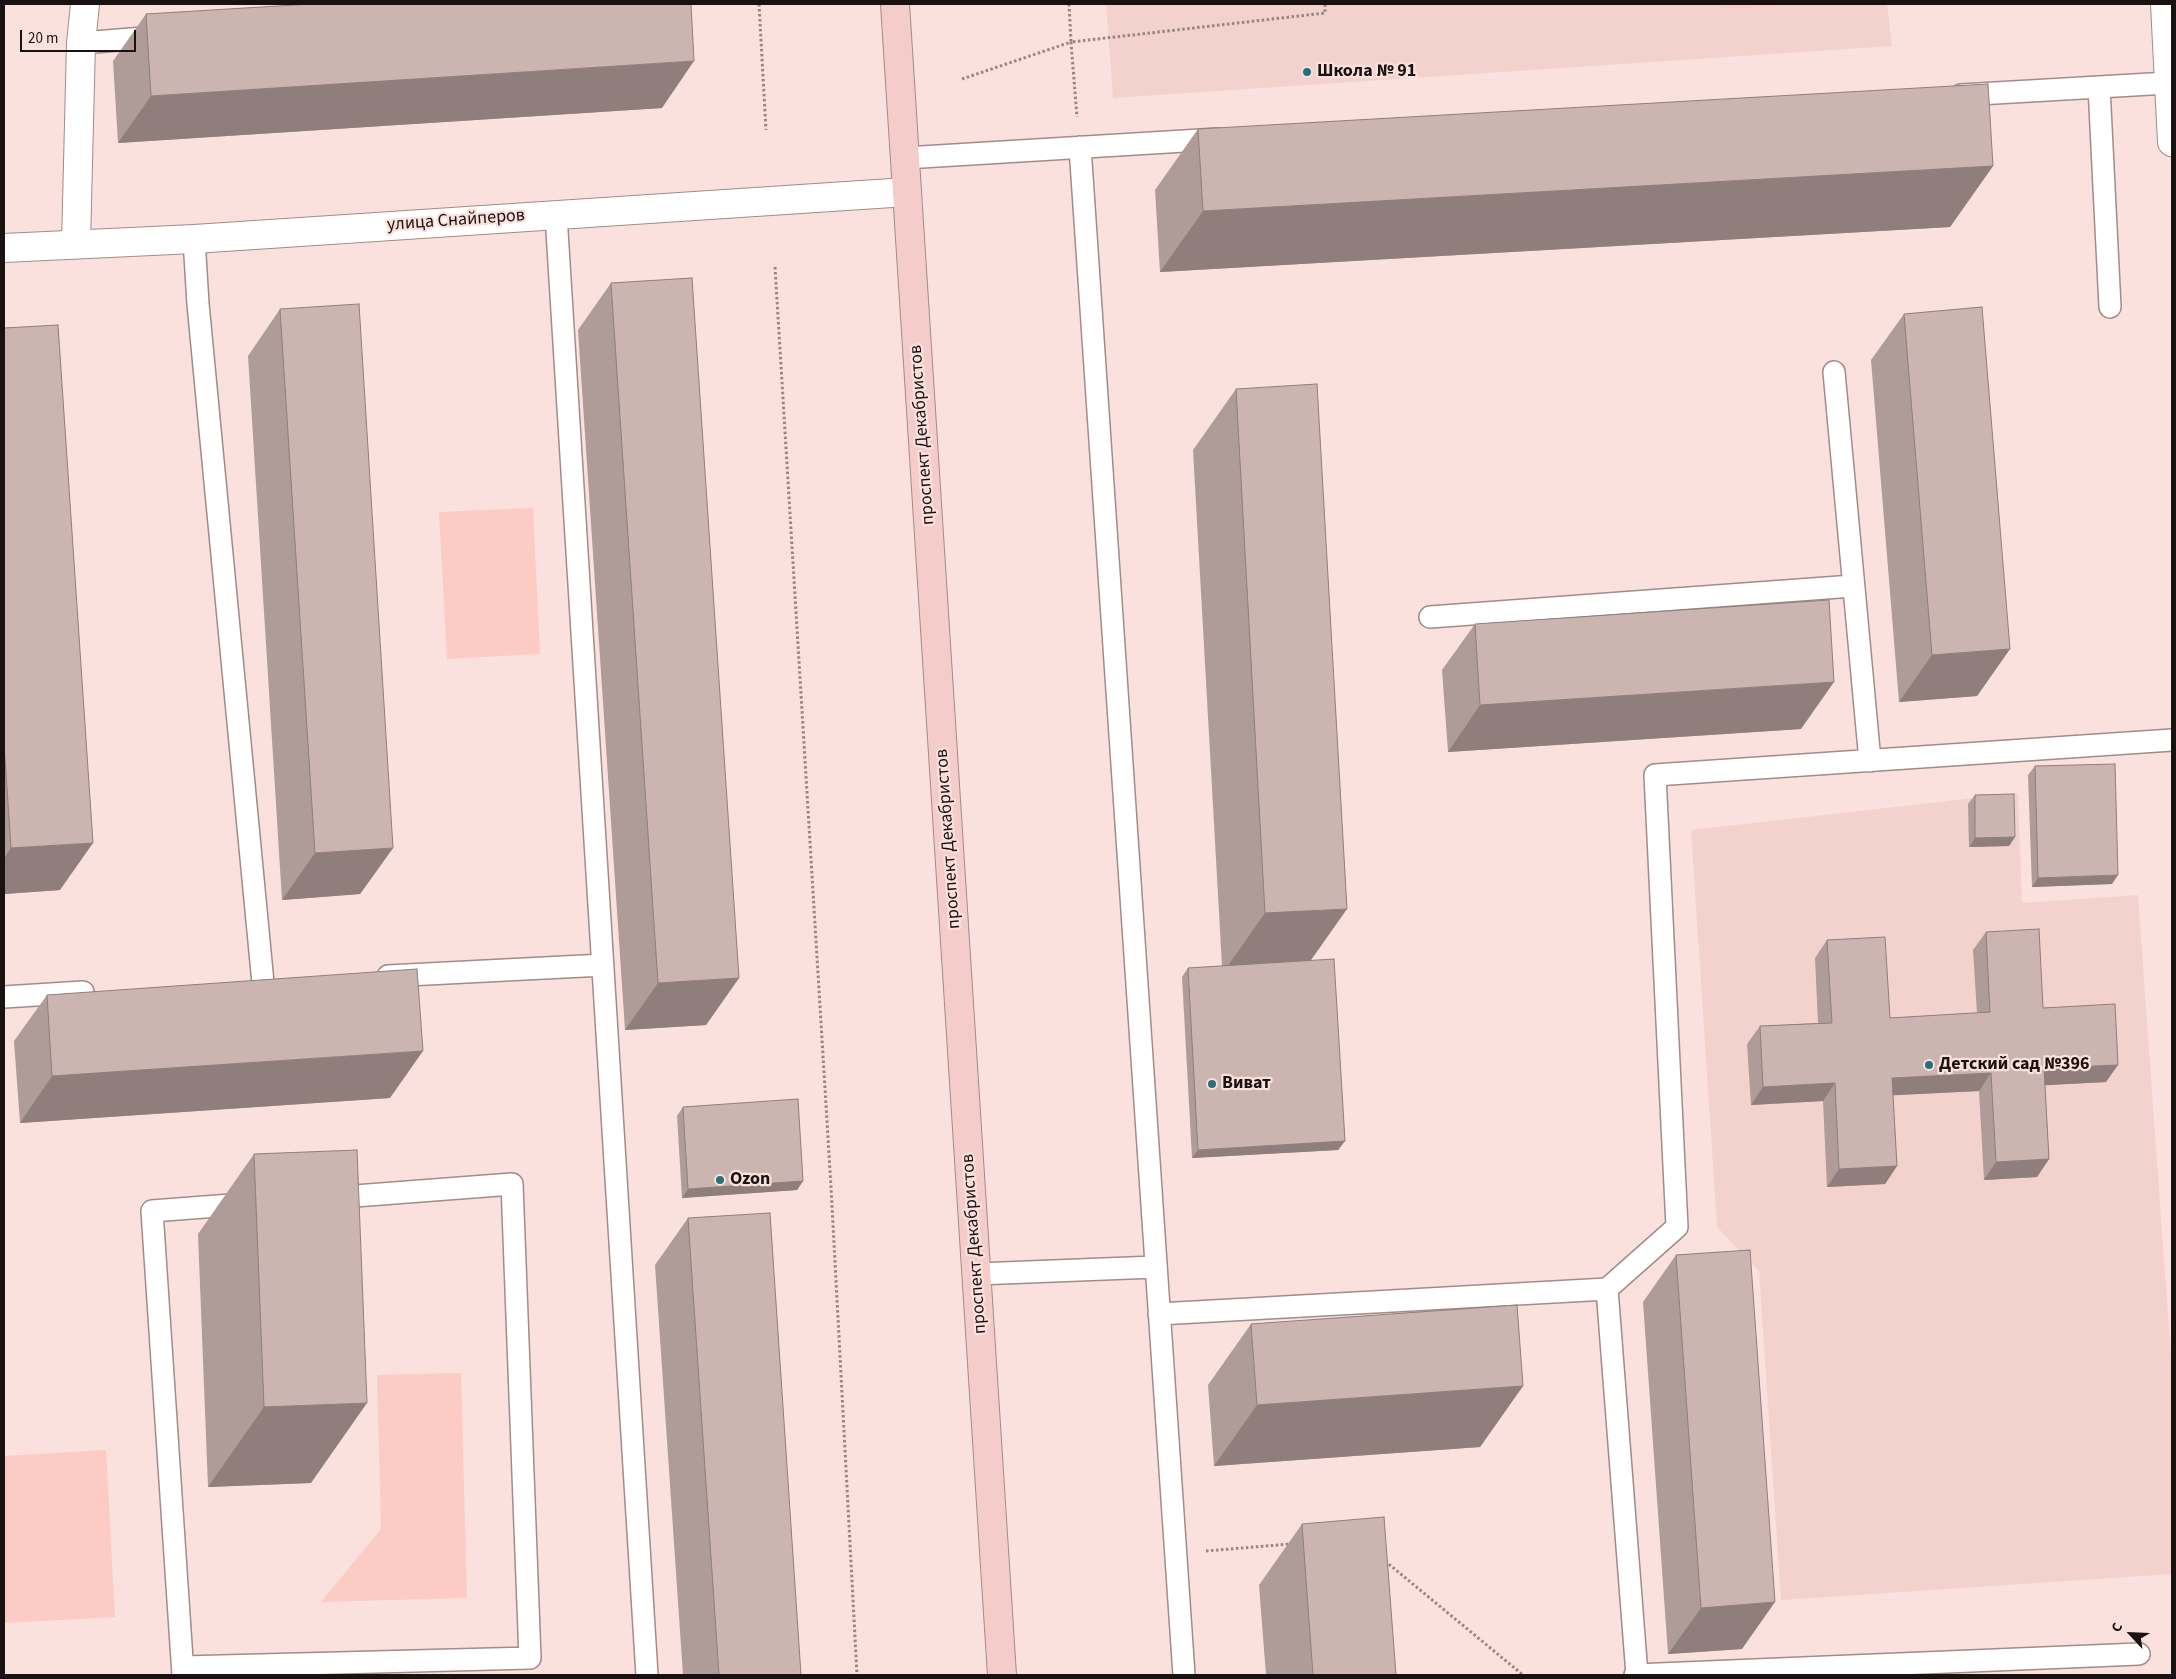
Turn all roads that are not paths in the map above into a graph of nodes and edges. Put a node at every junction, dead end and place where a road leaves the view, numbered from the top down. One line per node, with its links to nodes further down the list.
1 (85, 4): 5 (street)
2 (895, 4): 12 (main road, проспект Декабристов)
3 (2165, 4): 6 (street)
4 (179, 35): 5 (lane)
5 (81, 43): 16 (street)
6 (2168, 83): 7 (lane); 10 (street)
7 (2100, 87): 8 (lane); 18 (lane)
8 (1941, 96)
9 (1238, 138): 11 (lane)
10 (2172, 142)
11 (1080, 147): 12 (lane); 31 (lane)
12 (905, 158): 13 (main road, проспект Декабристов)
13 (907, 192): 14 (street, улица Снайперов); 32 (main road, проспект Декабристов)
14 (556, 215): 15 (street, улица Снайперов); 24 (lane)
15 (194, 239): 16 (street, улица Снайперов); 26 (lane)
16 (76, 244): 17 (street, улица Снайперов)
17 (4, 248)
18 (2110, 307)
19 (1834, 372): 20 (lane)
20 (1853, 586): 21 (lane); 23 (lane)
21 (1430, 618)
22 (2172, 740): 23 (lane)
23 (1870, 761): 33 (lane)
24 (603, 964): 25 (lane); 37 (lane)
25 (370, 977)
26 (263, 983)
27 (103, 992): 28 (lane)
28 (4, 997)
29 (308, 1200): 36 (lane)
30 (259, 1203): 36 (lane)
31 (1155, 1267): 32 (lane); 34 (lane)
32 (977, 1274): 38 (main road, проспект Декабристов)
33 (1607, 1289): 34 (lane); 40 (lane)
34 (1159, 1314): 39 (lane)
35 (2139, 1654): 40 (lane)
36 (183, 1671)
37 (647, 1675)
38 (1002, 1675)
39 (1184, 1675)
40 (1636, 1675)

